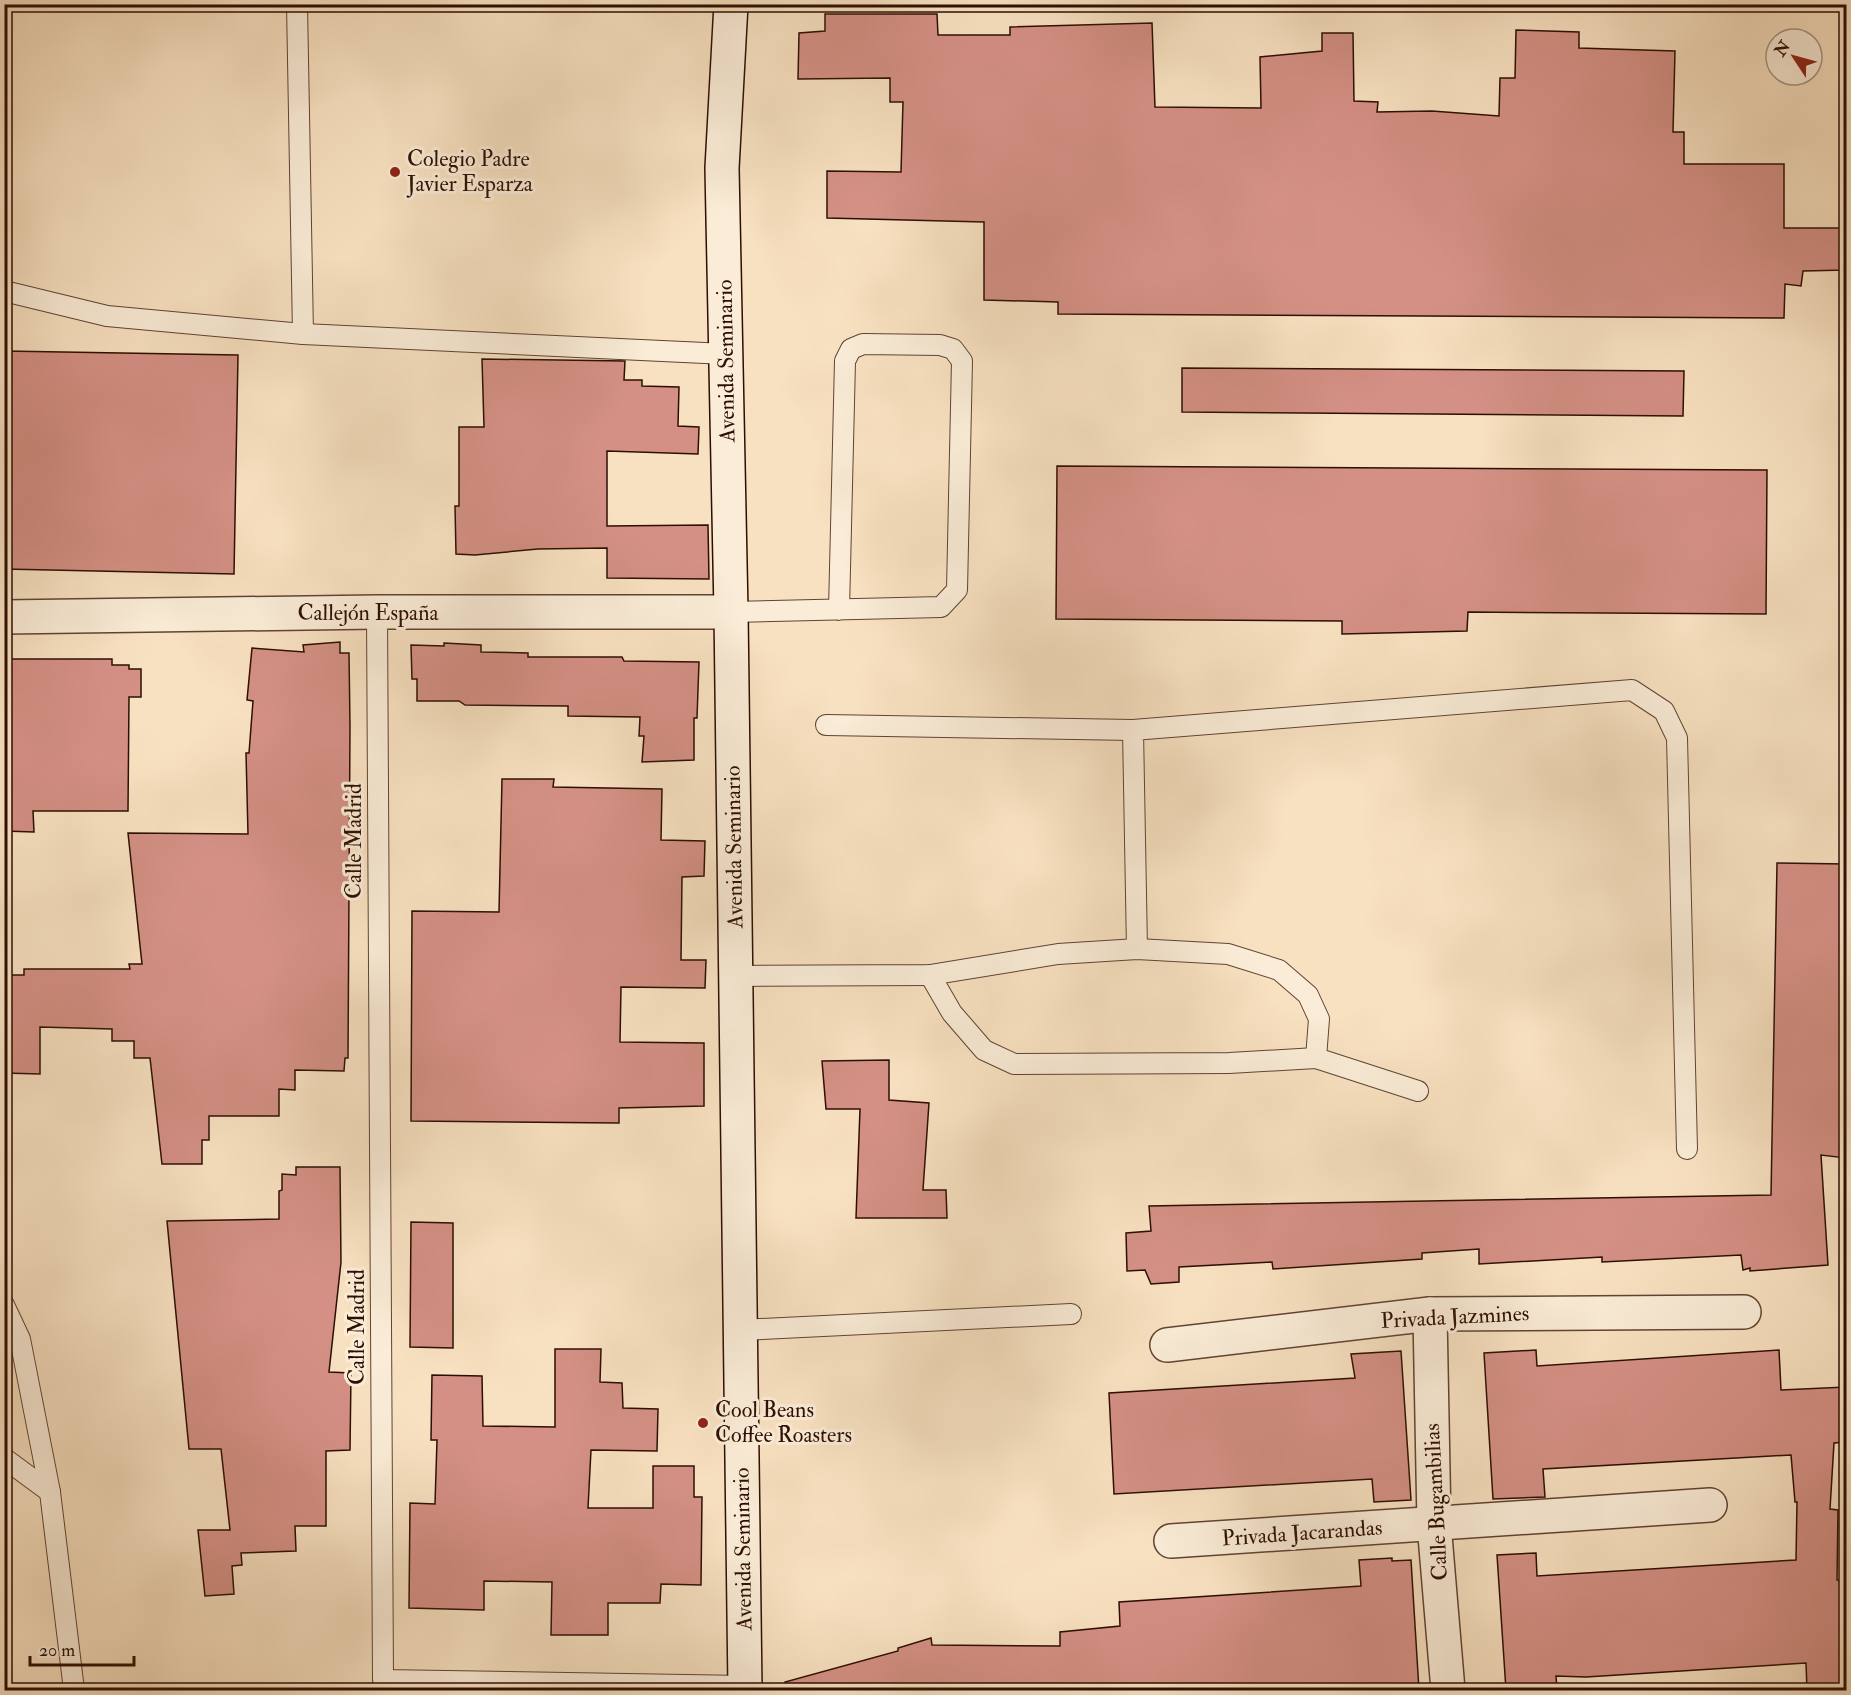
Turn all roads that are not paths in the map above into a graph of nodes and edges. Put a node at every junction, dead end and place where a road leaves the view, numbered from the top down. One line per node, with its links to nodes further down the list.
1 (297, 4): 4 (lane)
2 (732, 4): 5 (street, Avenida Seminario)
3 (4, 291): 4 (lane)
4 (303, 334): 5 (lane)
5 (726, 354): 8 (street, Avenida Seminario)
6 (839, 610): 6 (lane); 8 (lane)
7 (377, 612): 8 (street, Callejón España); 9 (street, Callejón España); 29 (lane, Calle Madrid)
8 (731, 612): 14 (street, Avenida Seminario)
9 (4, 617)
10 (826, 725): 11 (lane)
11 (1133, 730): 12 (lane); 17 (lane)
12 (1137, 949): 13 (lane); 15 (lane)
13 (930, 975): 14 (lane); 15 (lane)
14 (736, 976): 22 (street, Avenida Seminario)
15 (1316, 1058): 16 (lane)
16 (1418, 1091)
17 (1687, 1149)
18 (4, 1305): 25 (lane)
19 (1744, 1311): 21 (street, Privada Jazmines)
20 (1071, 1314): 22 (lane)
21 (1430, 1314): 23 (street, Privada Jazmines); 27 (street, Calle Bugambilias)
22 (741, 1330): 29 (street, Avenida Seminario)
23 (1167, 1345)
24 (4, 1458): 25 (lane)
25 (50, 1492): 30 (lane)
26 (1710, 1505): 27 (street)
27 (1434, 1524): 28 (street, Privada Jacarandas); 31 (street, Calle Bugambilias)
28 (1171, 1541)
29 (745, 1688)
30 (74, 1690)
31 (1448, 1690)

